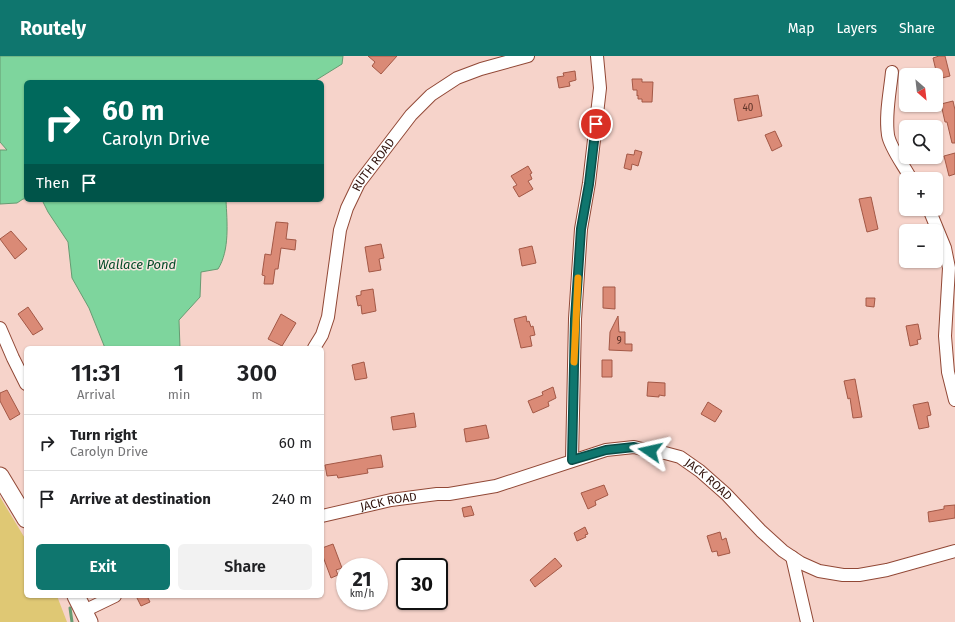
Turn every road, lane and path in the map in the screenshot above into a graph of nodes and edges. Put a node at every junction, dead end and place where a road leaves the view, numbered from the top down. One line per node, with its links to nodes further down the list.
1 (528, 56): 7 (street, RUTH ROAD)
2 (597, 56): 10 (street)
3 (892, 72): 4 (street)
4 (908, 172)
5 (931, 216): 9 (street)
6 (0, 328): 8 (street)
7 (315, 346)
8 (24, 380)
9 (955, 400)
10 (572, 460): 13 (street, JACK ROAD); 15 (street, JACK ROAD)
11 (0, 476): 12 (highway)
12 (24, 516)
13 (324, 516)
14 (955, 551): 15 (street, JACK ROAD)
15 (792, 557): 18 (street)
16 (110, 598): 17 (street)
17 (83, 610)
18 (806, 622)

